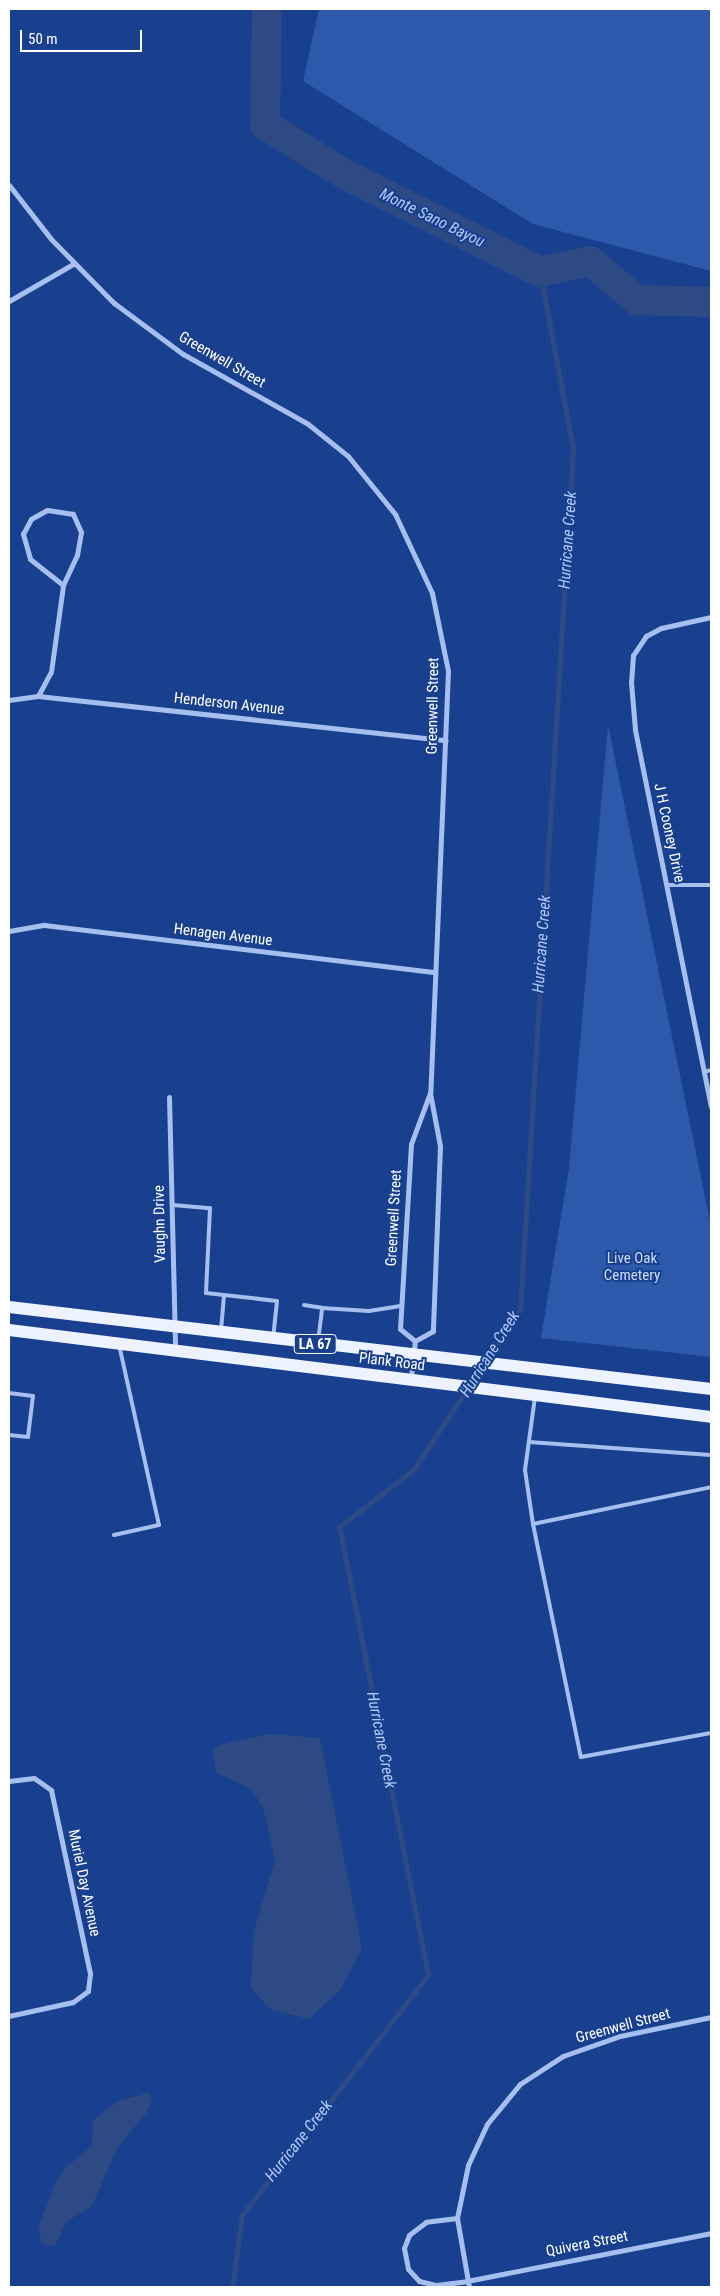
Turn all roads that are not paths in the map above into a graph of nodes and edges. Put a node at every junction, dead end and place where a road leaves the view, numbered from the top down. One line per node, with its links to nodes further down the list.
1 (9, 185): 2 (street, Greenwell Street)
2 (73, 264): 3 (street); 8 (street, Greenwell Street)
3 (9, 301)
4 (63, 585): 4 (street); 6 (street)
5 (711, 617): 9 (street, J H Cooney Drive)
6 (38, 696): 7 (street, Henderson Avenue); 8 (street, Henderson Avenue)
7 (9, 700)
8 (446, 740): 12 (street, Greenwell Street)
9 (668, 885): 10 (lane); 14 (street, J H Cooney Drive)
10 (711, 885)
11 (9, 931): 12 (street, Henagen Avenue)
12 (435, 972): 15 (street, Greenwell Street)
13 (711, 1070): 14 (lane)
14 (704, 1072): 17 (street, J H Cooney Drive)
15 (430, 1093): 21 (street, Greenwell Street); 28 (street, Greenwell Street)
16 (169, 1097): 18 (street, Vaughn Drive)
17 (711, 1106)
18 (173, 1204): 19 (lane); 24 (street, Vaughn Drive)
19 (224, 1295): 26 (lane); 27 (lane)
20 (304, 1305): 23 (lane)
21 (401, 1306): 23 (lane); 28 (street, Greenwell Street)
22 (9, 1307): 24 (main road, Plank Road / LA 67)
23 (322, 1308): 30 (lane)
24 (174, 1327): 26 (main road, Plank Road / LA 67); 31 (street, Vaughn Drive)
25 (9, 1330): 29 (main road, Plank Road / LA 67)
26 (221, 1333): 27 (main road, Plank Road / LA 67)
27 (273, 1339): 30 (main road, Plank Road / LA 67)
28 (415, 1342): 32 (street)
29 (119, 1343): 31 (main road, Plank Road / LA 67); 43 (lane)
30 (318, 1344): 32 (main road, Plank Road / LA 67)
31 (175, 1351): 33 (main road, Plank Road / LA 67)
32 (414, 1356): 33 (street); 34 (main road, Plank Road / LA 67)
33 (411, 1381): 36 (main road, Plank Road / LA 67)
34 (711, 1389)
35 (9, 1393): 38 (lane)
36 (536, 1395): 37 (main road, Plank Road / LA 67); 39 (lane)
37 (711, 1417)
38 (9, 1435)
39 (529, 1442): 40 (lane); 42 (lane)
40 (711, 1454)
41 (711, 1487): 42 (lane)
42 (533, 1524): 44 (lane)
43 (114, 1535)
44 (711, 1733)
45 (9, 1781): 46 (street, Muriel Day Avenue)
46 (9, 2016)
47 (711, 2017): 48 (street, Greenwell Street)
48 (457, 2218): 50 (street, Greenwell Street); 50 (street)
49 (711, 2233): 50 (street, Quivera Street)
50 (468, 2281): 51 (street, Greenwell Street)
51 (469, 2287)

